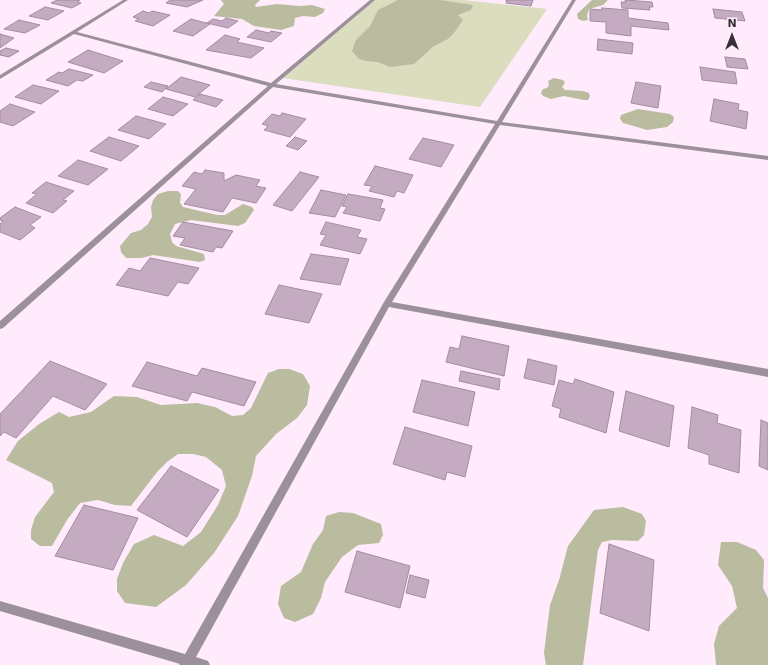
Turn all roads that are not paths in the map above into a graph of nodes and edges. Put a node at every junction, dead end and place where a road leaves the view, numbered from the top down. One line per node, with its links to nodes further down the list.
1 (126, 0): 4 (street)
2 (373, 0): 6 (street)
3 (574, 0): 7 (street)
4 (73, 32): 5 (street); 6 (street)
5 (0, 77)
6 (272, 85): 7 (street); 10 (street)
7 (499, 123): 8 (street); 9 (street)
8 (768, 158)
9 (387, 304): 11 (street); 13 (street)
10 (0, 326)
11 (768, 373)
12 (0, 606): 13 (street)
13 (186, 662): 14 (street)
14 (204, 665)

